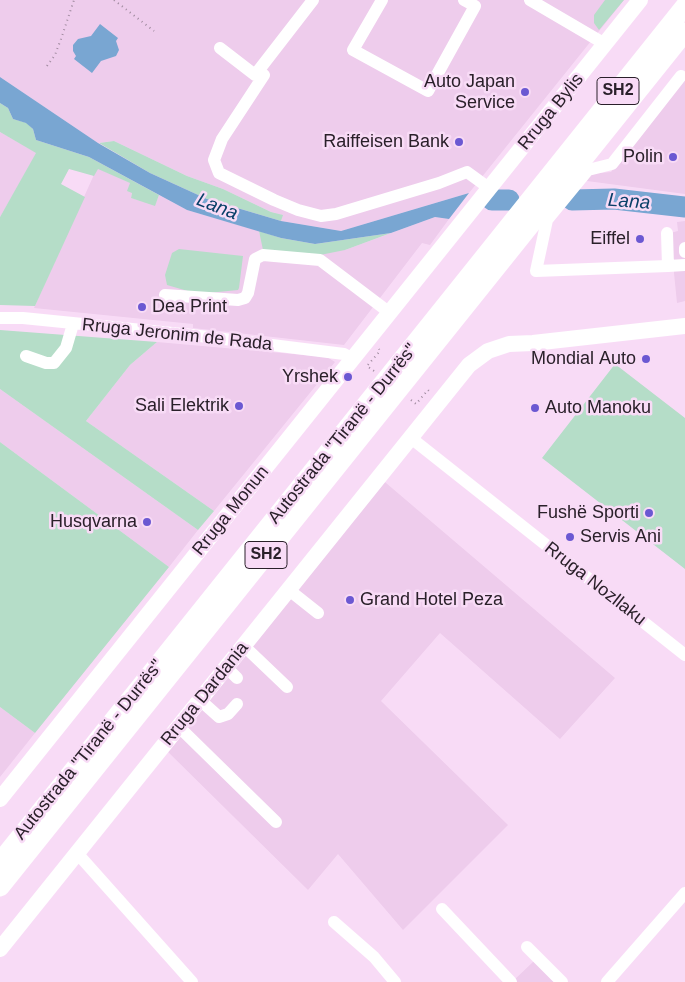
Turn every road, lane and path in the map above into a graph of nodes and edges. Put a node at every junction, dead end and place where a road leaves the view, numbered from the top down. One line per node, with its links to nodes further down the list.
1 (74, 0): 13 (path)
2 (114, 0): 9 (path)
3 (313, 0): 12 (street)
4 (382, 0): 5 (street)
5 (464, 0)
6 (530, 0): 11 (street)
7 (640, 0): 11 (main road, Rruga Bylis)
8 (684, 7): 43 (highway, Autostrada "Tiranë - Durrës" / SH2)
9 (154, 31)
10 (685, 32): 44 (highway, Autostrada "Tiranë - Durrës" / SH2)
11 (605, 44): 16 (main road, Rruga Bylis)
12 (220, 48)
13 (47, 66)
14 (264, 75): 16 (street)
15 (681, 76): 20 (street)
16 (489, 188): 17 (main road, Rruga Bylis)
17 (462, 223): 22 (main road, Rruga Monun)
18 (667, 233): 20 (street)
19 (685, 265): 20 (street)
20 (668, 266)
21 (165, 295): 22 (street)
22 (390, 313): 28 (main road, Rruga Monun)
23 (0, 318): 24 (street, Rruga Jeronim de Rada)
24 (73, 324): 27 (street); 28 (street, Rruga Jeronim de Rada)
25 (685, 326): 31 (main road, Rruga Dardania)
26 (380, 351): 28 (path)
27 (26, 356)
28 (360, 362): 40 (main road, Rruga Monun)
29 (428, 390): 30 (path)
30 (416, 404)
31 (411, 438): 32 (main road, Rruga Dardania); 35 (street, Rruga Nozllaku)
32 (288, 590): 33 (street); 34 (main road, Rruga Dardania)
33 (318, 613)
34 (244, 646): 36 (street); 37 (main road, Rruga Dardania)
35 (684, 652)
36 (286, 687)
37 (200, 700): 38 (street); 39 (main road, Rruga Dardania)
38 (237, 704)
39 (179, 727): 41 (street); 42 (main road, Rruga Dardania)
40 (0, 799)
41 (276, 822)
42 (77, 853): 49 (main road, Rruga Dardania); 50 (street)
43 (0, 862)
44 (0, 887)
45 (685, 893): 54 (street)
46 (442, 909): 52 (street)
47 (334, 922): 51 (street)
48 (527, 948): 53 (street)
49 (0, 949)
50 (192, 982)
51 (395, 982)
52 (511, 982)
53 (562, 982)
54 (607, 982)

